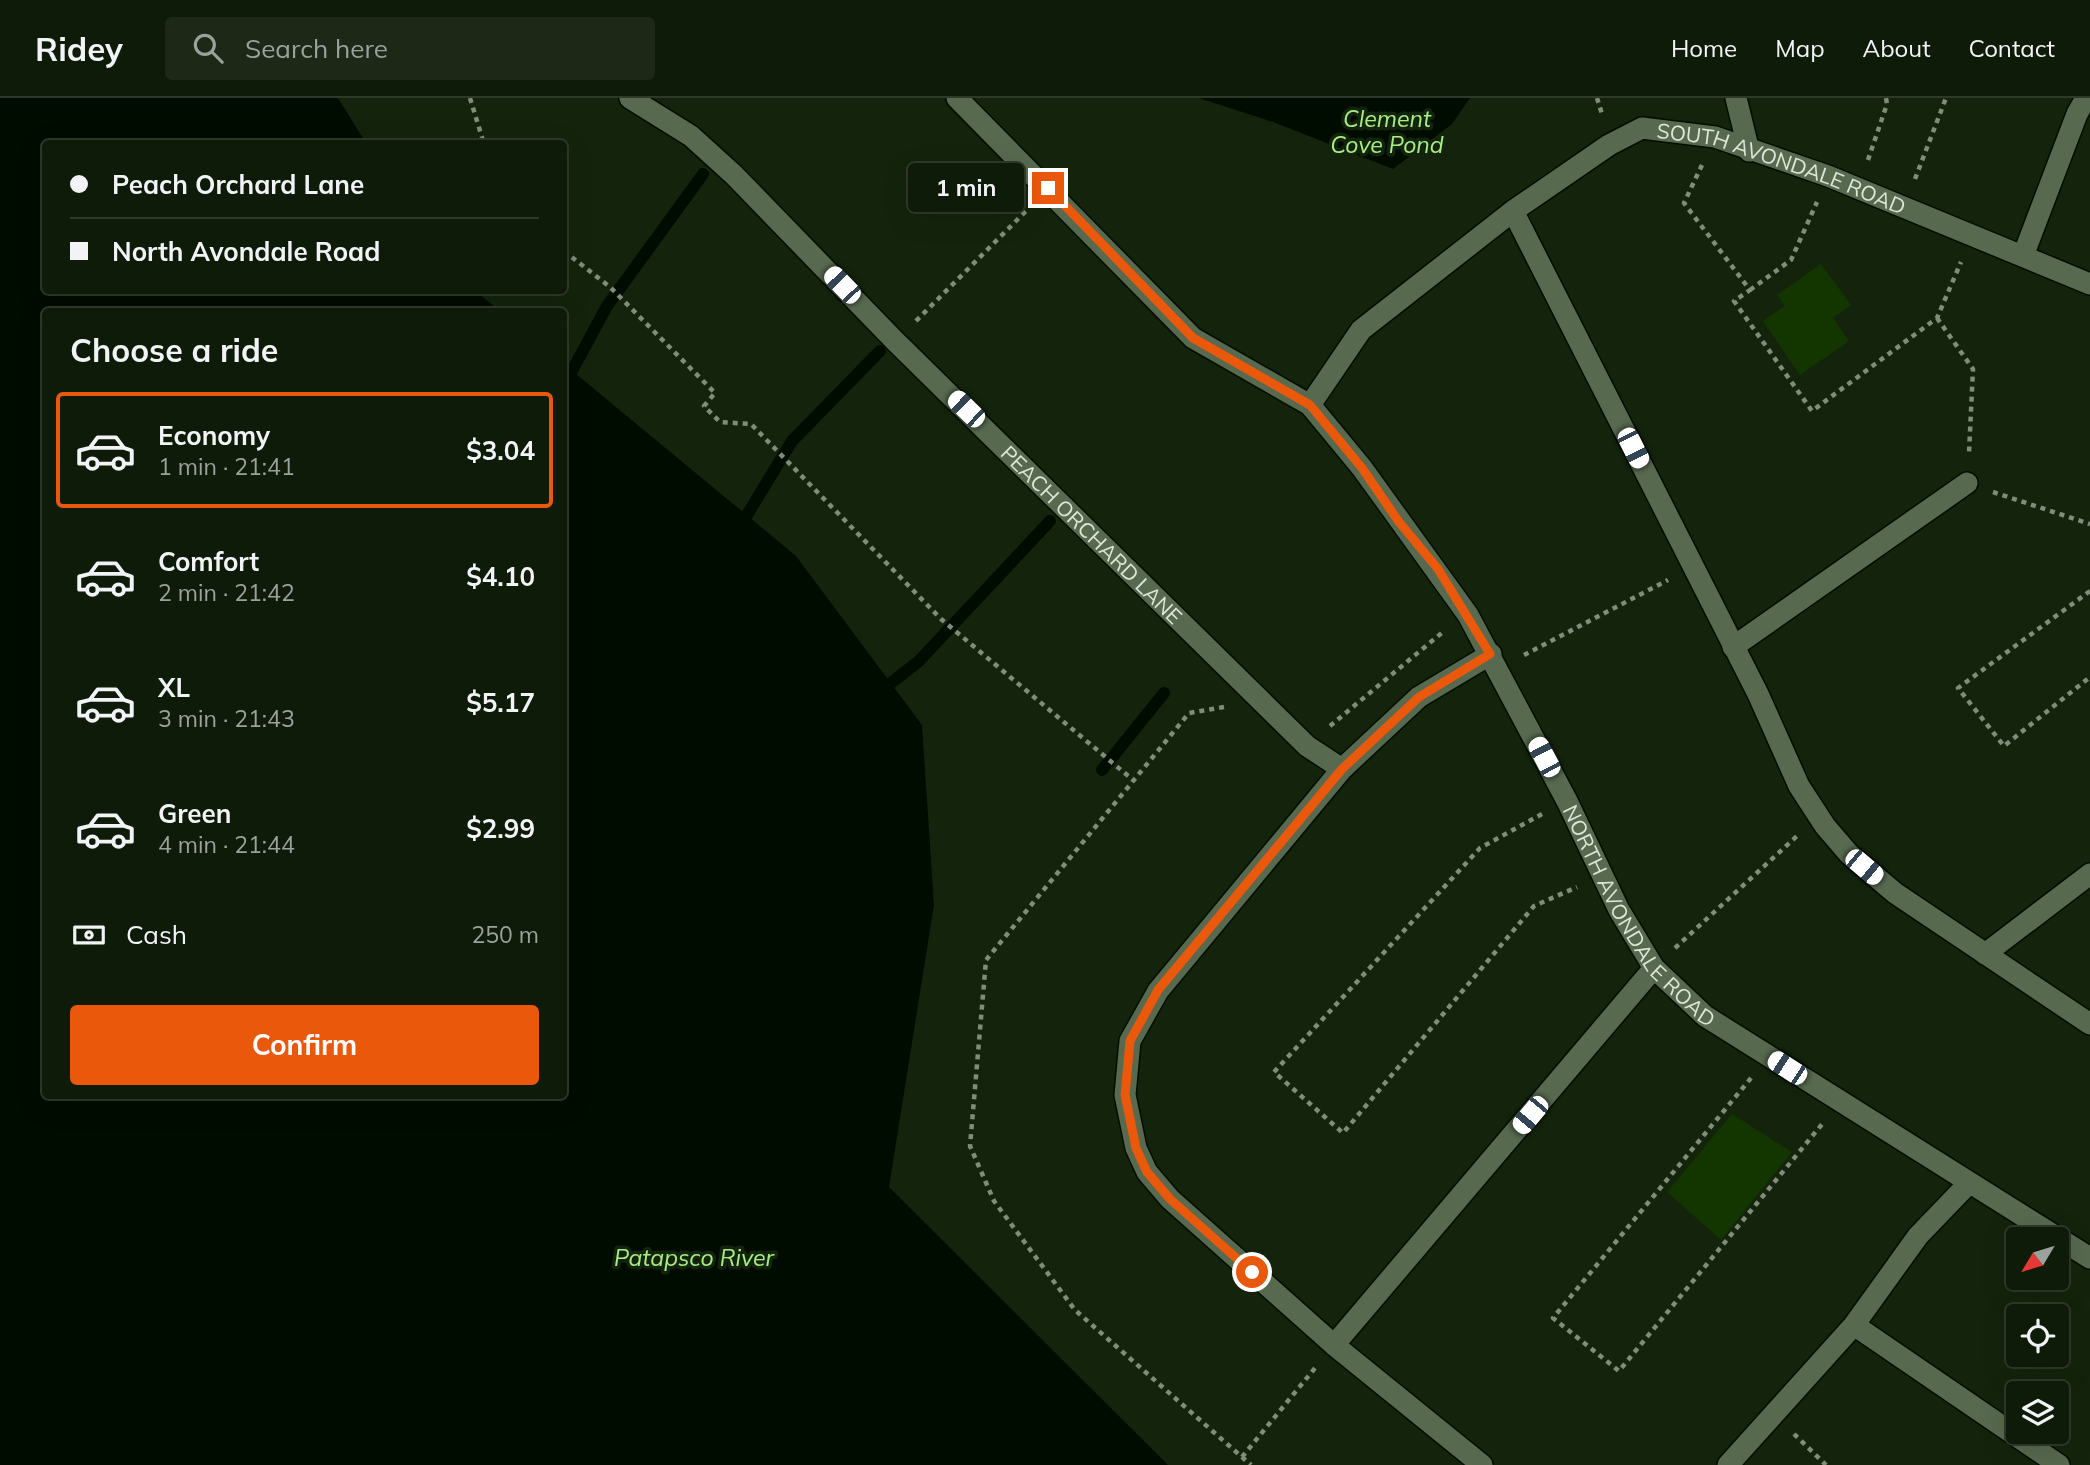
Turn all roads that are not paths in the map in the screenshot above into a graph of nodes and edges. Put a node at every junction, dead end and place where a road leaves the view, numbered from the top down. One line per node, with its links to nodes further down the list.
1 (630, 98): 13 (street, PEACH ORCHARD LANE)
2 (957, 98): 9 (street, NORTH AVONDALE ROAD)
3 (1736, 98): 5 (street)
4 (2086, 98): 7 (street)
5 (1749, 152): 6 (street, SOUTH AVONDALE ROAD); 7 (street, SOUTH AVONDALE ROAD)
6 (1513, 211): 9 (street, SOUTH AVONDALE ROAD); 11 (street)
7 (2023, 256): 8 (street, SOUTH AVONDALE ROAD)
8 (2090, 284)
9 (1310, 405): 12 (street, NORTH AVONDALE ROAD)
10 (1967, 483): 11 (street)
11 (1733, 647): 15 (street)
12 (1494, 662): 13 (street); 16 (street, NORTH AVONDALE ROAD)
13 (1342, 769): 21 (street)
14 (2090, 874): 15 (street)
15 (1985, 954): 17 (street)
16 (1654, 968): 18 (street, NORTH AVONDALE ROAD); 21 (street)
17 (2090, 1024)
18 (1969, 1183): 19 (street, NORTH AVONDALE ROAD); 20 (street)
19 (2090, 1258)
20 (1854, 1325): 23 (street); 24 (street)
21 (1334, 1345): 22 (street)
22 (1482, 1465)
23 (1728, 1465)
24 (2059, 1465)

